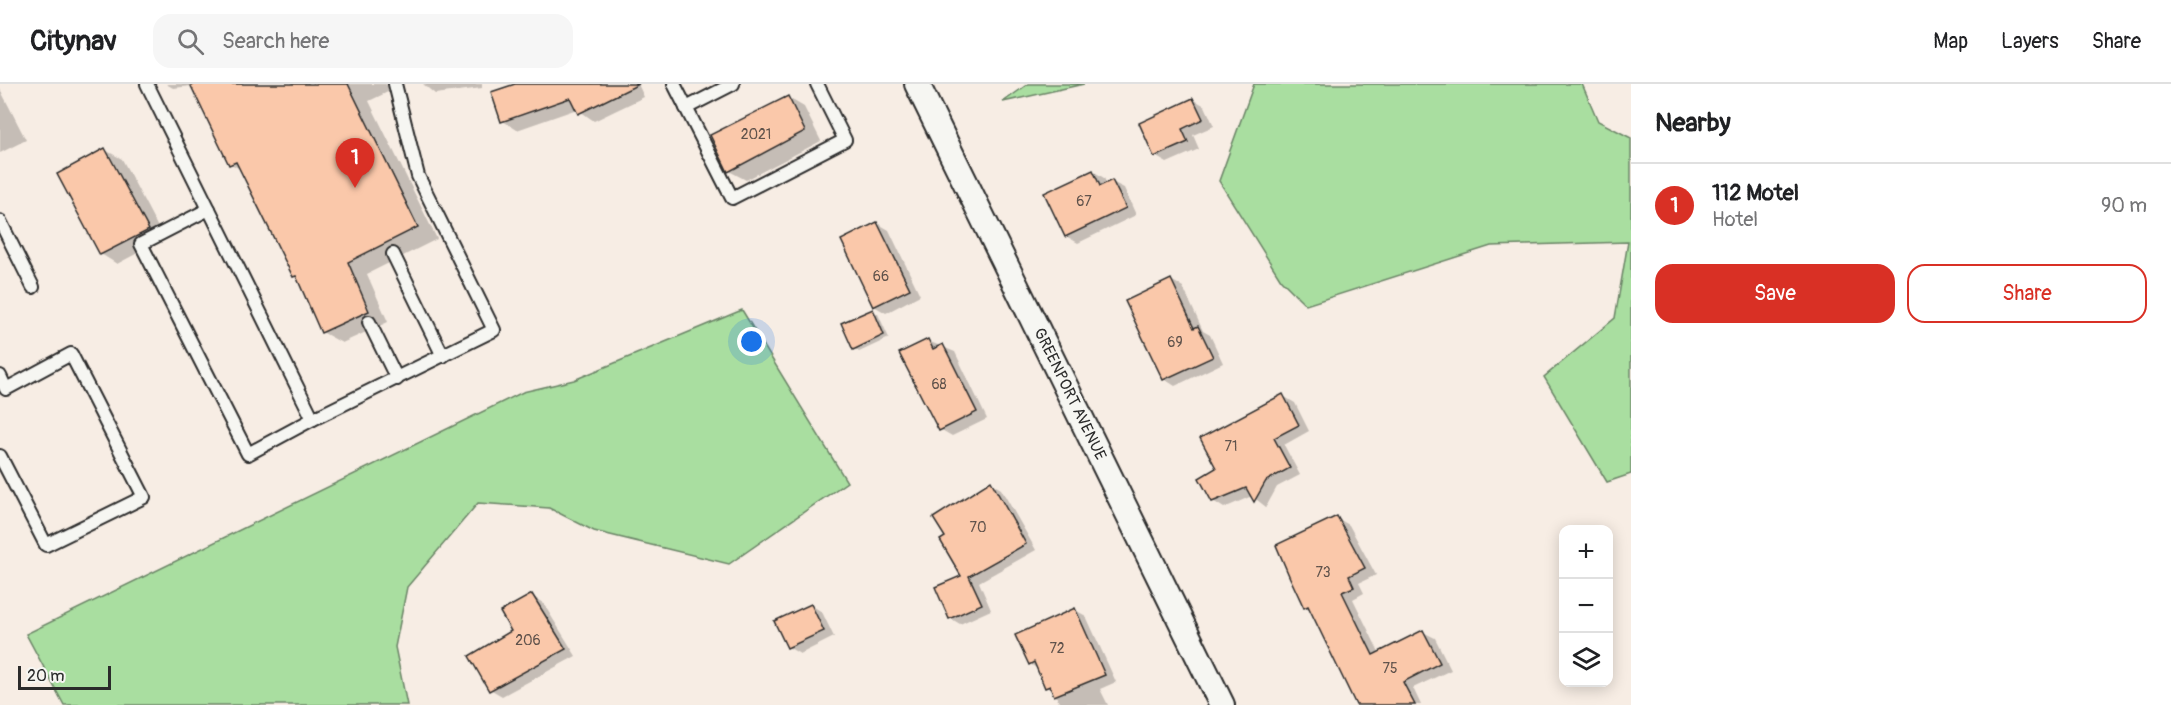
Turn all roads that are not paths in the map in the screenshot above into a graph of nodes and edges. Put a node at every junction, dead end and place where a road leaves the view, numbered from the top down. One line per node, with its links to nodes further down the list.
1 (147, 84): 8 (lane)
2 (394, 84): 13 (lane)
3 (674, 84): 7 (lane)
4 (733, 84): 7 (lane)
5 (817, 84): 7 (lane)
6 (917, 84): 19 (street, GREENPORT AVENUE)
7 (686, 108)
8 (209, 209): 17 (lane); 17 (lane)
9 (0, 221): 11 (lane)
10 (393, 254): 13 (lane)
11 (33, 287)
12 (369, 322): 15 (lane)
13 (443, 356): 15 (lane)
14 (0, 376): 16 (lane)
15 (397, 378): 17 (lane)
16 (3, 391): 18 (lane)
17 (313, 419)
18 (0, 456)
19 (1222, 705)

